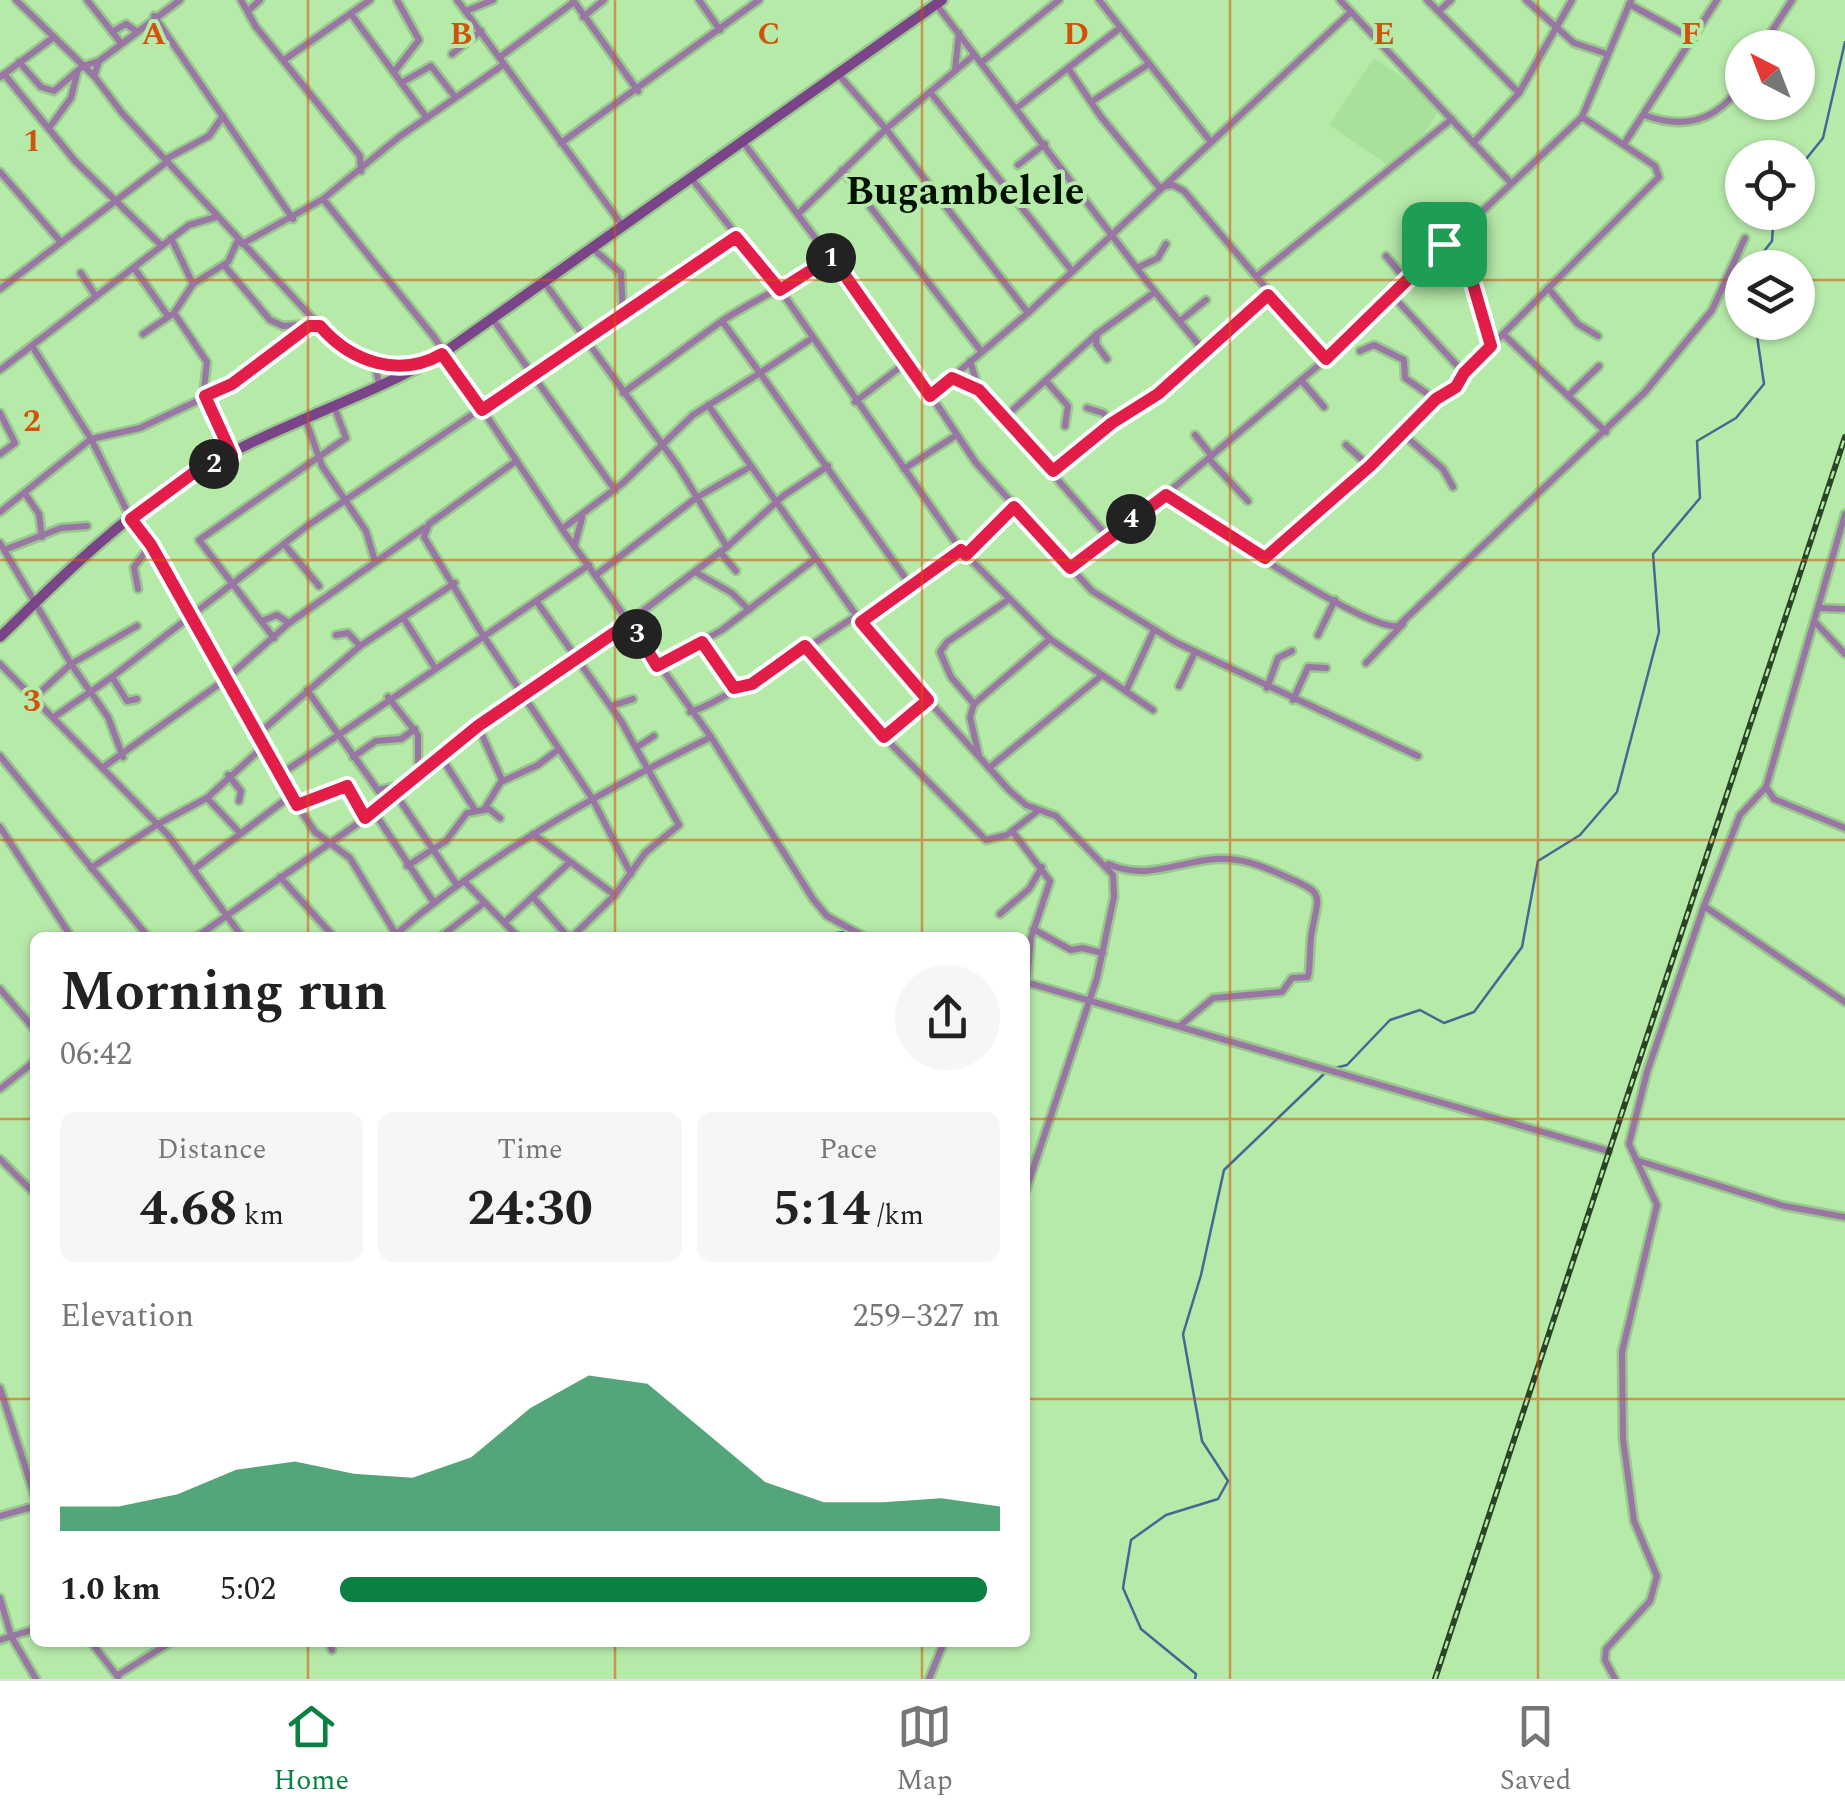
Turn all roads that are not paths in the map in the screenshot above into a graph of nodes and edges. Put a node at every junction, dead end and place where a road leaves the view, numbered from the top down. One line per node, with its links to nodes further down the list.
1 (16, 0): 32 (street)
2 (87, 0): 39 (street)
3 (180, 0): 30 (street)
4 (242, 0): 25 (street)
5 (260, 0): 25 (street)
6 (370, 0): 29 (street)
7 (397, 0): 56 (street)
8 (457, 0): 26 (street)
9 (492, 0): 26 (street)
10 (604, 0): 31 (street)
11 (700, 0): 36 (street)
12 (759, 0): 36 (street)
13 (1060, 0): 52 (street)
14 (1099, 0): 33 (street)
15 (1340, 0): 28 (street)
16 (1427, 0): 27 (street)
17 (1451, 0): 27 (street)
18 (1526, 0): 34 (street)
19 (1572, 0): 34 (street)
20 (1717, 0): 42 (street)
21 (1792, 0): 37 (street)
22 (573, 1): 31 (street); 50 (street)
23 (939, 2): 40 (street); 58 (street)
24 (1630, 2): 42 (street); 46 (street)
25 (249, 10): 49 (street)
26 (466, 11): 38 (street)
27 (1439, 11): 64 (street)
28 (1351, 12): 73 (street); 77 (street)
29 (350, 14): 49 (street); 56 (street)
30 (154, 16): 35 (street); 69 (street)
31 (583, 16): 62 (street)
32 (45, 28): 41 (street); 43 (street)
33 (1120, 28): 53 (street); 54 (street)
34 (1558, 29): 46 (street); 64 (street)
35 (136, 30): 39 (street); 44 (street)
36 (720, 30): 62 (street)
37 (1772, 30)
38 (481, 31): 45 (street); 50 (street)
39 (112, 32): 44 (street)
40 (958, 32): 47 (street); 57 (street)
41 (54, 37): 43 (street); 55 (street)
42 (1693, 39): 70 (street)
43 (44, 43): 51 (street)
44 (121, 43): 48 (street)
45 (452, 54)
46 (1607, 54): 71 (street)
47 (974, 55): 52 (street); 57 (street)
48 (98, 60): 55 (street); 60 (street)
49 (284, 60): 86 (street)
50 (502, 61): 65 (street); 79 (street)
51 (19, 62): 55 (street); 59 (street)
52 (982, 62): 68 (street)
53 (1148, 64): 67 (street); 77 (street)
54 (1068, 68): 67 (street); 68 (street)
55 (80, 69): 60 (street); 74 (street)
56 (394, 72): 61 (street)
57 (954, 72): 63 (street)
58 (837, 73): 75 (street); 76 (street)
59 (2, 76): 74 (street)
60 (94, 76): 82 (street)
61 (402, 84): 65 (street); 72 (street)
62 (638, 90): 79 (street)
63 (930, 92): 75 (street); 117 (street)
64 (1519, 94): 78 (street)
65 (455, 98): 72 (street)
66 (1725, 101): 70 (street)
67 (1092, 102): 90 (street)
68 (1018, 107): 80 (street)
69 (224, 115): 82 (street); 96 (street)
70 (1644, 115): 81 (street)
71 (1582, 117): 81 (street); 89 (street)
72 (427, 118): 86 (street)
73 (1452, 119): 78 (street); 119 (street)
74 (48, 128): 93 (street)
75 (886, 129): 84 (street); 131 (street)
76 (743, 142): 88 (street); 94 (street)
77 (1211, 142): 87 (street)
78 (1474, 142): 89 (street)
79 (561, 143): 98 (street)
80 (1046, 144): 83 (street); 99 (street)
81 (1624, 144): 124 (street)
82 (167, 160): 93 (street); 95 (street)
83 (1018, 165)
84 (842, 170): 94 (street); 147 (street)
85 (0, 172): 104 (street)
86 (361, 172): 92 (street)
87 (1175, 176): 90 (street); 91 (street)
88 (692, 179): 97 (street); 98 (street)
89 (1510, 182): 108 (street)
90 (1160, 187): 91 (street); 99 (street)
91 (1179, 188): 119 (street)
92 (323, 199): 96 (street); 149 (street)
93 (117, 200): 104 (street); 109 (street)
94 (798, 214): 112 (street)
95 (216, 216): 102 (street); 105 (street)
96 (293, 219): 105 (street)
97 (726, 222): 101 (street); 106 (street)
98 (622, 225): 110 (street)
99 (1112, 234): 115 (street); 117 (street)
100 (1411, 234): 113 (street)
101 (736, 237): 106 (street); 125 (street)
102 (171, 238): 109 (street); 122 (street)
103 (1745, 238): 182 (street)
104 (60, 241): 123 (street)
105 (240, 242): 114 (street); 137 (street)
106 (724, 244): 133 (street)
107 (1166, 244): 115 (street)
108 (1444, 244): 113 (street); 145 (street)
109 (162, 246): 116 (street)
110 (592, 248): 121 (street); 133 (street)
111 (1386, 256): 120 (street)
112 (832, 257): 125 (street); 153 (street)
113 (1424, 264): 120 (street)
114 (224, 265): 122 (street); 137 (street)
115 (1140, 267): 126 (street)
116 (134, 268): 127 (street); 132 (street)
117 (1072, 271): 131 (street)
118 (80, 273): 127 (street)
119 (1256, 276): 128 (street)
120 (1407, 281): 129 (street)
121 (544, 282): 134 (street); 143 (street)
122 (194, 284): 132 (street)
123 (0, 288)
124 (1548, 288): 140 (street); 141 (street)
125 (780, 290): 135 (street); 142 (street)
126 (1155, 292): 136 (street); 139 (street)
127 (95, 295): 144 (street)
128 (1268, 295): 146 (street); 151 (street)
129 (1392, 296): 151 (street); 159 (street)
130 (1206, 300): 136 (street)
131 (1028, 312): 147 (street)
132 (171, 314): 138 (street); 169 (street)
133 (623, 317): 143 (street)
134 (492, 318): 149 (street); 160 (street)
135 (722, 321): 158 (street); 166 (street)
136 (1180, 322): 146 (street)
137 (314, 323): 154 (street); 169 (street)
138 (143, 334)
139 (1097, 334): 150 (street); 162 (street)
140 (1504, 335): 145 (street); 167 (street)
141 (1598, 336)
142 (811, 339): 158 (street); 171 (street)
143 (587, 340): 160 (street); 166 (street)
144 (32, 346): 157 (street); 186 (street)
145 (1491, 346): 159 (street)
146 (1204, 350): 180 (street)
147 (981, 351): 152 (street)
148 (1360, 351): 170 (street)
149 (442, 354): 156 (street); 176 (street)
150 (1107, 359)
151 (1326, 359): 163 (street)
152 (970, 360): 161 (street); 165 (street)
153 (908, 361): 168 (street); 171 (street)
154 (374, 362): 156 (street); 164 (street)
155 (1599, 366): 167 (street)
156 (418, 368): 164 (street)
157 (0, 370)
158 (760, 373): 172 (street); 194 (street)
159 (1464, 373): 170 (street)
160 (532, 376): 176 (street); 200 (street)
161 (952, 378): 165 (street); 168 (street)
162 (1046, 380): 178 (street); 181 (street)
163 (1300, 380): 173 (street); 192 (street)
164 (380, 388): 175 (street)
165 (979, 390): 178 (street)
166 (623, 393): 188 (street)
167 (1569, 395): 182 (street)
168 (930, 396): 185 (street)
169 (204, 397): 186 (street); 190 (street)
170 (1436, 399): 183 (street)
171 (855, 402): 197 (street)
172 (708, 405): 188 (street); 196 (street)
173 (1324, 407)
174 (1087, 408): 180 (street)
175 (334, 409): 179 (street); 191 (street)
176 (482, 410): 193 (street); 204 (street)
177 (0, 413): 189 (street)
178 (1005, 417): 198 (street)
179 (306, 421): 190 (street); 191 (street)
180 (1112, 423): 198 (street)
181 (1065, 426)
182 (1606, 432): 251 (street)
183 (1403, 434): 195 (street); 199 (street)
184 (1195, 435): 192 (street)
185 (955, 436): 197 (street); 207 (street)
186 (91, 439): 201 (street); 211 (street)
187 (1346, 445): 195 (street)
188 (662, 446): 200 (street); 203 (street)
189 (0, 454)
190 (232, 455): 211 (street)
191 (319, 457): 204 (street); 233 (street)
192 (1210, 458): 202 (street); 205 (street)
193 (516, 461): 212 (street); 214 (street)
194 (828, 466): 206 (street); 236 (street)
195 (1370, 466): 225 (street)
196 (751, 467): 203 (street); 206 (street)
197 (904, 470): 224 (street)
198 (1053, 471): 216 (street)
199 (1454, 487)
200 (615, 490): 210 (street)
201 (26, 495): 208 (street); 218 (street)
202 (1166, 495): 216 (street); 225 (street)
203 (696, 498): 223 (street); 232 (street)
204 (346, 501): 219 (street); 227 (street)
205 (1248, 501)
206 (774, 503): 223 (street); 226 (street)
207 (1014, 507): 224 (street); 229 (street)
208 (0, 512)
209 (1845, 514): 242 (street)
210 (583, 516): 214 (street); 221 (street)
211 (131, 519): 220 (street); 241 (street)
212 (429, 524): 215 (street); 217 (street)
213 (87, 526): 218 (street)
214 (562, 529): 221 (street)
215 (412, 535): 217 (street); 227 (street)
216 (1107, 536): 229 (street)
217 (424, 537): 234 (street)
218 (42, 538): 222 (street)
219 (284, 544): 233 (street); 235 (street)
220 (151, 545): 237 (street); 245 (street)
221 (574, 545): 228 (street)
222 (2, 546): 241 (street)
223 (724, 550): 230 (street); 231 (street)
224 (963, 552): 236 (street); 238 (street)
225 (1265, 558): 239 (street)
226 (814, 560): 244 (street); 247 (street)
227 (375, 561): 249 (street)
228 (589, 566): 232 (street); 240 (street)
229 (1070, 568): 254 (street)
230 (736, 571)
231 (695, 572): 244 (street); 250 (street)
232 (596, 576): 250 (street)
233 (233, 582): 245 (street); 248 (street)
234 (455, 584): 246 (street); 258 (street)
235 (320, 586)
236 (911, 586): 247 (street)
237 (138, 589)
238 (1008, 600): 260 (street); 290 (street)
239 (1335, 600): 251 (street); 255 (street)
240 (537, 602): 258 (street); 267 (street)
241 (34, 604): 257 (street); 270 (street)
242 (1819, 608): 243 (street); 252 (street)
243 (1845, 609)
244 (749, 610): 261 (street)
245 (190, 614): 275 (street); 276 (street)
246 (404, 619): 262 (street); 272 (street)
247 (858, 619): 263 (street); 288 (street)
248 (262, 621): 249 (street); 259 (street)
249 (289, 622): 259 (street)
250 (630, 622): 267 (street); 271 (street)
251 (1404, 622): 268 (street)
252 (1815, 622): 266 (street); 320 (street)
253 (138, 626): 270 (street)
254 (1154, 630): 265 (street); 282 (street)
255 (1318, 635)
256 (336, 636): 262 (street)
257 (0, 637)
258 (484, 637): 272 (street); 285 (street)
259 (274, 638): 276 (street)
260 (1050, 639): 274 (street); 290 (street)
261 (702, 642): 271 (street); 278 (street)
262 (360, 646): 280 (street)
263 (805, 646): 278 (street); 300 (street)
264 (1292, 651): 279 (street)
265 (1196, 652): 277 (street); 279 (street)
266 (1845, 654)
267 (578, 660): 285 (street); 291 (street)
268 (1366, 663)
269 (0, 664): 283 (street)
270 (71, 664): 281 (street); 283 (street)
271 (657, 666): 293 (street)
272 (435, 668): 284 (street)
273 (1326, 668): 289 (street)
274 (1101, 676): 282 (street); 313 (street)
275 (112, 677): 281 (street); 286 (street)
276 (225, 680): 297 (street); 308 (street)
277 (1179, 686)
278 (734, 688): 293 (street)
279 (1267, 688): 289 (street)
280 (307, 690): 297 (street); 301 (street)
281 (90, 692): 294 (street); 308 (street)
282 (1126, 692): 292 (street)
283 (35, 697): 294 (street)
284 (388, 697): 296 (street); 301 (street)
285 (523, 697): 295 (street); 304 (street)
286 (137, 699)
287 (632, 699): 291 (street)
288 (928, 700): 300 (street); 310 (street)
289 (1293, 700): 307 (street)
290 (974, 704): 310 (street)
291 (611, 706): 303 (street)
292 (1153, 710)
293 (690, 712): 299 (street)
294 (54, 716): 312 (street)
295 (478, 726): 306 (street); 319 (street)
296 (415, 729): 309 (street); 314 (street)
297 (258, 734): 302 (street)
298 (654, 736): 303 (street)
299 (711, 736): 315 (street); 373 (street)
300 (884, 737): 337 (street)
301 (338, 738): 309 (street); 316 (street)
302 (265, 746): 316 (street); 317 (street)
303 (637, 747): 315 (street)
304 (559, 749): 319 (street); 325 (street)
305 (0, 756): 311 (street)
306 (441, 756): 314 (street); 329 (street)
307 (1418, 756)
308 (123, 757): 312 (street)
309 (353, 757): 321 (street)
310 (980, 758): 313 (street)
311 (10, 768): 318 (street); 348 (street)
312 (102, 768): 334 (street)
313 (989, 768): 330 (street)
314 (425, 771): 323 (street)
315 (648, 771): 325 (street); 350 (street)
316 (281, 774): 322 (street)
317 (228, 775): 324 (street); 326 (street)
318 (0, 776)
319 (502, 782): 329 (street)
320 (1766, 788): 336 (street); 357 (street)
321 (378, 790): 323 (street); 327 (street)
322 (293, 794): 328 (street); 339 (street)
323 (399, 794): 327 (street); 342 (street)
324 (206, 798): 334 (street); 339 (street)
325 (592, 798): 340 (street); 350 (street)
326 (239, 801)
327 (386, 803): 331 (street)
328 (297, 805): 332 (street); 338 (street)
329 (480, 810): 333 (street); 342 (street)
330 (1040, 810): 337 (street); 344 (street)
331 (374, 812): 332 (street); 346 (street)
332 (365, 818): 341 (street)
333 (500, 818)
334 (158, 824): 348 (street); 349 (street)
335 (0, 827): 363 (street)
336 (1845, 828)
337 (1012, 830): 347 (street)
338 (314, 832): 341 (street); 343 (street)
339 (240, 833): 349 (street)
340 (533, 834): 345 (street); 352 (street)
341 (334, 842): 343 (street); 368 (street)
342 (432, 851): 346 (street); 352 (street)
343 (316, 853): 351 (street)
344 (1102, 861): 374 (street); 381 (street)
345 (568, 864): 353 (street); 354 (street)
346 (407, 866): 355 (street)
347 (1043, 866): 358 (street); 361 (street)
348 (91, 868): 364 (street)
349 (193, 870): 359 (street)
350 (631, 874): 353 (street)
351 (280, 877): 359 (street); 367 (street)
352 (460, 883): 355 (street); 356 (street)
353 (614, 895): 372 (street)
354 (533, 897): 360 (street); 371 (street)
355 (434, 903): 369 (street)
356 (484, 903): 360 (street); 370 (street)
357 (1704, 906): 379 (street); 386 (street)
358 (1000, 914)
359 (227, 916): 365 (street); 366 (street)
360 (505, 922): 362 (street)
361 (1034, 929): 374 (street); 375 (street)
362 (512, 930)
363 (68, 932)
364 (145, 932)
365 (204, 932)
366 (239, 932)
367 (330, 932)
368 (395, 932)
369 (401, 932)
370 (447, 932)
371 (565, 932)
372 (576, 932)
373 (858, 932)
374 (1103, 953): 378 (street)
375 (1030, 956)
376 (1030, 983): 378 (street)
377 (0, 989): 380 (street)
378 (1091, 1000): 381 (street); 387 (street)
379 (1845, 1002)
380 (30, 1024)
381 (1181, 1025): 384 (street)
382 (30, 1065): 383 (street)
383 (0, 1089)
384 (1608, 1151)
385 (0, 1159): 388 (street)
386 (1635, 1160): 389 (street); 404 (street)
387 (1030, 1178)
388 (30, 1189)
389 (1845, 1217)
390 (0, 1388): 391 (street)
391 (30, 1482)
392 (30, 1507): 393 (street)
393 (0, 1516)
394 (0, 1598): 396 (street)
395 (30, 1630): 396 (street)
396 (11, 1636): 397 (street); 402 (street)
397 (0, 1640)
398 (96, 1647): 401 (street)
399 (163, 1647): 401 (street)
400 (942, 1647): 403 (street)
401 (118, 1677)
402 (36, 1679)
403 (928, 1679)
404 (1615, 1679)

